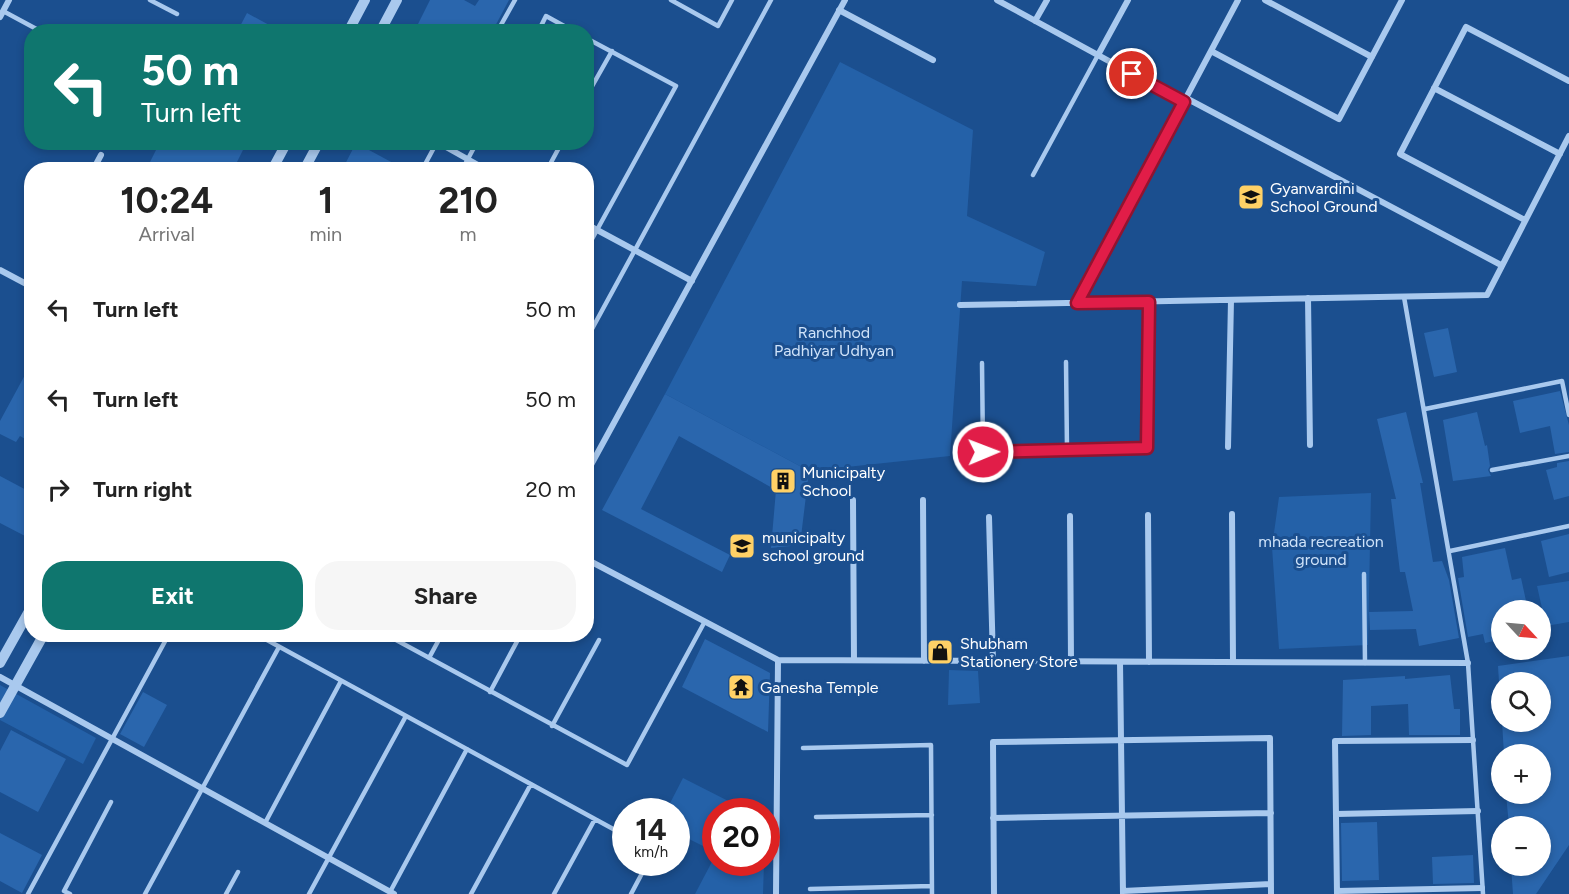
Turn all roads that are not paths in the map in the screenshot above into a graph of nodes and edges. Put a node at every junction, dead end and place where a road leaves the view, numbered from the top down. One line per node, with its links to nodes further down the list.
1 (9, 0): 17 (street)
2 (150, 0): 18 (lane)
3 (365, 0): 21 (street)
4 (397, 0): 22 (street)
5 (515, 0): 23 (lane)
6 (671, 0): 7 (lane)
7 (732, 0)
8 (771, 0): 50 (lane)
9 (845, 0): 16 (street)
10 (997, 0): 19 (street)
11 (1047, 0): 19 (street)
12 (1128, 0): 29 (street)
13 (1238, 0): 28 (street)
14 (1265, 0): 30 (street)
15 (1402, 0): 30 (street)
16 (839, 10): 31 (street); 53 (street)
17 (2, 14): 20 (lane)
18 (177, 14)
19 (1035, 21): 29 (street)
20 (24, 24)
21 (352, 24)
22 (384, 24)
23 (502, 24)
24 (542, 24): 25 (lane)
25 (560, 24)
26 (594, 42): 27 (lane)
27 (612, 51): 33 (lane); 48 (lane)
28 (1211, 51): 30 (street); 35 (street)
29 (1098, 55): 35 (street); 45 (lane)
30 (1372, 57)
31 (933, 60)
32 (1569, 81): 34 (street)
33 (594, 83)
34 (1434, 88): 39 (street); 46 (street)
35 (1185, 100): 51 (street); 59 (street)
36 (1569, 136): 39 (street)
37 (452, 150): 41 (street)
38 (473, 150): 41 (lane)
39 (1560, 154): 46 (street)
40 (101, 155): 42 (street)
41 (468, 159): 43 (lane); 44 (street)
42 (97, 162)
43 (466, 162)
44 (473, 162)
45 (1033, 176)
46 (1525, 220): 51 (street)
47 (594, 228): 48 (street)
48 (597, 230): 49 (lane); 50 (street)
49 (594, 235)
50 (635, 250): 53 (street); 61 (lane)
51 (1501, 265): 55 (street)
52 (0, 270): 54 (street)
53 (692, 281): 71 (street)
54 (24, 282)
55 (1404, 297): 56 (street); 64 (lane)
56 (1308, 298): 57 (street); 66 (street)
57 (1231, 300): 58 (street); 67 (street)
58 (1149, 302): 59 (street); 68 (street)
59 (1077, 303): 60 (street)
60 (960, 305)
61 (594, 325)
62 (1066, 362): 69 (lane)
63 (982, 363): 69 (lane)
64 (1425, 409): 65 (lane); 80 (lane)
65 (1569, 415)
66 (1310, 445)
67 (1228, 447)
68 (1147, 448): 69 (lane)
69 (1067, 450)
70 (1569, 456): 72 (lane)
71 (594, 459)
72 (1492, 470)
73 (853, 500): 95 (street)
74 (923, 500): 96 (street)
75 (1232, 514): 101 (street)
76 (1148, 515): 100 (street)
77 (1070, 516): 98 (street)
78 (989, 517): 97 (street)
79 (1569, 526): 80 (lane)
80 (1450, 551): 104 (lane)
81 (594, 563): 84 (street)
82 (1364, 574): 103 (lane)
83 (24, 620): 102 (street)
84 (704, 623): 94 (street); 111 (lane)
85 (599, 639): 111 (lane)
86 (40, 642): 107 (street)
87 (165, 642): 112 (lane)
88 (270, 642): 92 (lane)
89 (400, 642): 93 (lane)
90 (438, 642): 93 (lane)
91 (517, 642): 108 (lane)
92 (279, 647): 106 (lane); 118 (lane)
93 (429, 658): 108 (lane)
94 (778, 660): 95 (street); 148 (street)
95 (854, 660): 96 (street)
96 (924, 661): 97 (street)
97 (993, 661): 98 (street)
98 (1071, 661): 99 (street)
99 (1120, 662): 100 (street); 113 (street)
100 (1149, 662): 101 (street)
101 (1233, 662): 103 (street)
102 (0, 663)
103 (1365, 663): 104 (street)
104 (1468, 663): 114 (lane)
105 (0, 677): 107 (street)
106 (341, 681): 110 (lane); 128 (lane)
107 (15, 686): 109 (street); 112 (street)
108 (490, 692): 111 (lane)
109 (0, 713)
110 (406, 716): 116 (lane); 130 (lane)
111 (552, 726)
112 (112, 739): 118 (street); 140 (lane)
113 (1121, 740): 121 (street); 124 (street); 126 (street)
114 (1473, 740): 120 (lane); 122 (street)
115 (803, 748): 123 (lane)
116 (467, 750): 117 (lane); 139 (lane)
117 (531, 784): 127 (lane); 145 (lane)
118 (202, 788): 128 (street); 142 (lane)
119 (111, 802): 141 (lane)
120 (1478, 811): 122 (street); 136 (lane)
121 (1271, 813): 124 (street); 133 (street)
122 (1336, 814): 138 (street)
123 (932, 815): 125 (lane); 134 (lane)
124 (1122, 815): 126 (street); 137 (street)
125 (816, 817)
126 (993, 818): 150 (street)
127 (595, 819): 129 (lane); 146 (lane)
128 (265, 823): 130 (street)
129 (612, 828)
130 (328, 858): 139 (street); 144 (lane)
131 (238, 872): 143 (lane)
132 (641, 876): 147 (lane)
133 (1271, 884): 137 (street); 151 (street)
134 (932, 886): 135 (lane); 149 (lane)
135 (810, 889)
136 (1483, 891): 138 (street)
137 (1123, 892)
138 (1337, 892)
139 (392, 893)
140 (28, 894)
141 (70, 894)
142 (145, 894)
143 (226, 894)
144 (309, 894)
145 (471, 894)
146 (554, 894)
147 (631, 894)
148 (776, 894)
149 (932, 894)
150 (994, 894)
151 (1271, 894)

